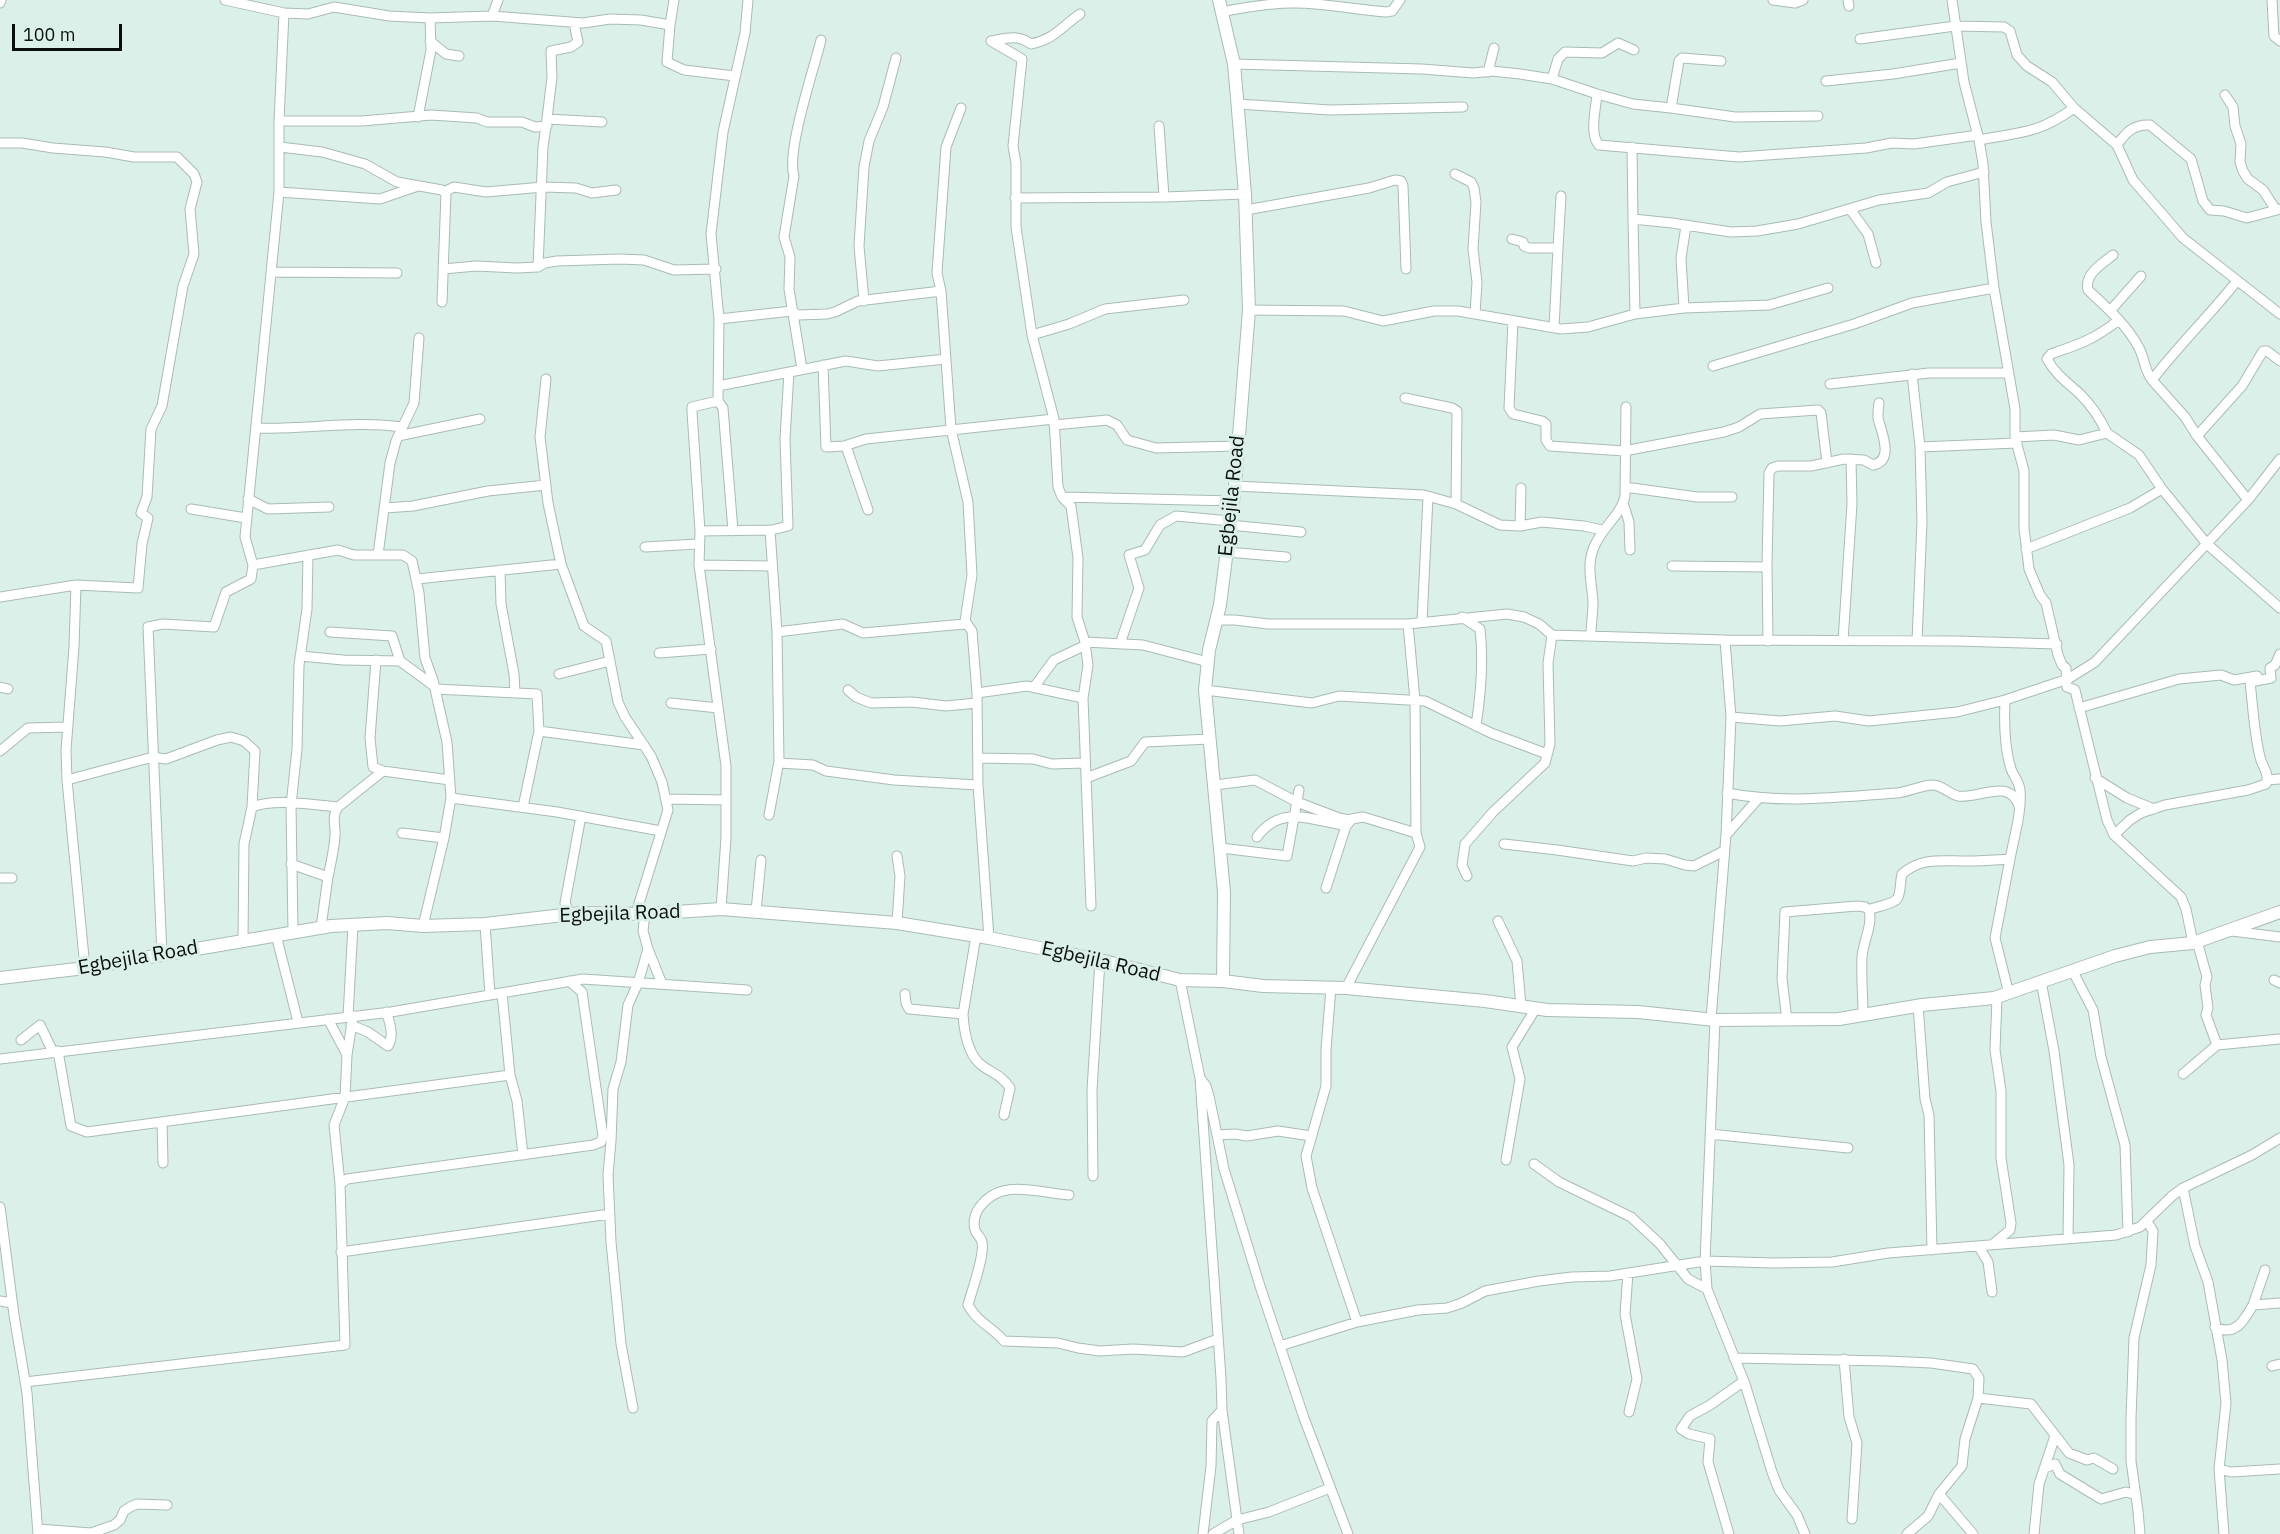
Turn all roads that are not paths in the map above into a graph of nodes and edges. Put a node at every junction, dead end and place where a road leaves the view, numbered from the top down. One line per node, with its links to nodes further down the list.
1 (225, 0): 11 (street)
2 (498, 0): 13 (street)
3 (674, 0): 16 (street)
4 (748, 0): 30 (street)
5 (1400, 0): 10 (street)
6 (1773, 0): 7 (street)
7 (1803, 0)
8 (1952, 0): 17 (street)
9 (2272, 0): 21 (street)
10 (1220, 6): 28 (street, Egbejila Road)
11 (284, 14): 14 (street); 42 (street)
12 (1080, 15): 61 (street)
13 (492, 16): 14 (street); 15 (street)
14 (430, 18): 20 (street)
15 (574, 23): 16 (street); 43 (street)
16 (670, 25): 30 (street)
17 (1955, 26): 18 (street); 27 (street); 39 (street)
18 (1860, 39)
19 (821, 40): 87 (street)
20 (430, 41): 24 (street); 41 (street)
21 (2280, 41)
22 (1494, 48): 29 (street)
23 (1634, 50): 31 (street)
24 (459, 56)
25 (896, 58): 83 (street)
26 (1721, 61): 38 (street)
27 (1961, 63): 32 (street); 46 (street)
28 (1233, 64): 29 (street); 35 (street, Egbejila Road)
29 (1488, 72): 31 (street)
30 (735, 76): 73 (street)
31 (1552, 79): 33 (street)
32 (1826, 81)
33 (1597, 94): 38 (street); 50 (street)
34 (2225, 95): 63 (street)
35 (1238, 104): 36 (street); 58 (street, Egbejila Road)
36 (1463, 107)
37 (961, 108): 81 (street)
38 (1671, 108): 40 (street)
39 (2074, 108): 46 (street); 48 (street)
40 (1818, 116)
41 (418, 117): 42 (street); 43 (street)
42 (279, 121): 49 (street)
43 (547, 122): 44 (street); 54 (street)
44 (602, 122)
45 (1159, 126): 60 (street)
46 (1979, 137): 50 (street); 51 (street)
47 (0, 143): 171 (street)
48 (2117, 145): 63 (street); 78 (street)
49 (280, 147): 53 (street); 56 (street)
50 (1632, 147): 65 (street)
51 (1984, 172): 62 (street); 80 (street)
52 (1455, 174): 89 (street)
53 (417, 186): 56 (street); 57 (street)
54 (543, 187): 55 (street); 57 (street); 71 (street)
55 (616, 190)
56 (279, 192): 75 (street)
57 (444, 192): 72 (street)
58 (1245, 194): 60 (street); 64 (street, Egbejila Road)
59 (1561, 196): 68 (street)
60 (1164, 197): 61 (street)
61 (1015, 198): 96 (street)
62 (1850, 209): 66 (street); 70 (street)
63 (2278, 209)
64 (1246, 210): 74 (street); 86 (street, Egbejila Road)
65 (1633, 219): 66 (street); 90 (street)
66 (1686, 226): 85 (street)
67 (1512, 239): 68 (street)
68 (1558, 248): 95 (street)
69 (2113, 255): 88 (street)
70 (1876, 263)
71 (538, 267): 72 (street); 73 (street)
72 (443, 269): 84 (street)
73 (716, 269): 92 (street)
74 (1406, 269)
75 (272, 272): 76 (street); 116 (street)
76 (397, 273)
77 (2141, 276): 88 (street)
78 (2237, 281): 91 (street); 107 (street)
79 (1828, 288): 85 (street)
80 (1994, 288): 101 (street); 104 (street)
81 (941, 291): 83 (street); 98 (street)
82 (1184, 300): 96 (street)
83 (864, 301): 87 (street)
84 (442, 302)
85 (1684, 308): 90 (street)
86 (1250, 310): 89 (street); 123 (street, Egbejila Road)
87 (792, 311): 92 (street); 102 (street)
88 (2110, 311): 93 (street)
89 (1475, 314): 94 (street)
90 (1635, 314): 95 (street)
91 (2280, 314)
92 (719, 319): 109 (street)
93 (2119, 320): 107 (street); 119 (street)
94 (1513, 321): 95 (street); 125 (street)
95 (1554, 328)
96 (1032, 335): 115 (street)
97 (419, 338): 118 (street)
98 (946, 358): 100 (street); 117 (street)
99 (2280, 362): 120 (street)
100 (823, 365): 102 (street); 122 (street)
101 (1713, 366)
102 (802, 369): 103 (street)
103 (789, 372): 109 (street); 149 (street)
104 (2009, 373): 105 (street); 121 (street)
105 (1912, 374): 108 (street); 124 (street)
106 (546, 379): 129 (street)
107 (2152, 380): 120 (street)
108 (1830, 384)
109 (718, 386): 111 (street)
110 (1405, 398): 140 (street)
111 (718, 401): 151 (street); 152 (street)
112 (1879, 403): 126 (street)
113 (1626, 407): 125 (street)
114 (480, 419): 118 (street)
115 (1054, 422): 117 (street); 123 (street); 134 (street)
116 (257, 428): 118 (street); 137 (street)
117 (951, 429): 122 (street); 177 (street)
118 (400, 431): 143 (street)
119 (2107, 433): 121 (street); 133 (street)
120 (2197, 436): 138 (street)
121 (2016, 440): 124 (street); 157 (street)
122 (846, 446): 145 (street)
123 (1238, 446): 130 (street, Egbejila Road)
124 (1920, 447): 186 (street)
125 (1624, 451): 128 (street); 131 (street)
126 (1851, 459): 128 (street); 185 (street)
127 (2280, 459): 138 (street)
128 (1827, 463): 168 (street)
129 (546, 485): 143 (street); 163 (street)
130 (1235, 486): 135 (street); 139 (street, Egbejila Road)
131 (1625, 487): 136 (street); 141 (street)
132 (1521, 488): 148 (street)
133 (2162, 489): 155 (street); 157 (street)
134 (1062, 497): 139 (street); 187 (street)
135 (1428, 497): 140 (street); 176 (street)
136 (1732, 497)
137 (248, 499): 142 (street); 146 (street)
138 (2248, 500): 155 (street)
139 (1233, 501): 147 (street, Egbejila Road)
140 (1456, 504): 148 (street)
141 (1624, 506): 150 (street); 158 (street)
142 (328, 507)
143 (385, 508): 161 (street)
144 (191, 509): 146 (street)
145 (868, 510)
146 (246, 518): 164 (street)
147 (1230, 523): 153 (street); 159 (street, Egbejila Road); 188 (street)
148 (1520, 526): 150 (street)
149 (770, 530): 152 (street); 166 (street)
150 (1602, 530): 182 (street)
151 (700, 531): 152 (street); 154 (street)
152 (733, 531)
153 (1301, 532)
154 (698, 544): 156 (street); 165 (street)
155 (2207, 544): 173 (street); 200 (street)
156 (645, 547)
157 (2026, 549): 189 (street)
158 (1630, 550)
159 (1227, 552): 162 (street); 175 (street, Egbejila Road)
160 (308, 555): 161 (street); 164 (street); 193 (street)
161 (378, 555): 170 (street)
162 (1286, 557)
163 (561, 564): 169 (street); 196 (street)
164 (254, 565): 221 (street)
165 (699, 565): 166 (street); 190 (street)
166 (772, 566): 180 (street)
167 (1672, 566): 168 (street)
168 (1767, 567): 184 (street)
169 (500, 570): 170 (street); 205 (street)
170 (417, 579): 202 (street)
171 (76, 585): 172 (street); 215 (street)
172 (0, 597)
173 (2280, 608)
174 (1462, 617): 176 (street); 181 (street); 214 (street)
175 (1216, 621): 178 (street); 197 (street, Egbejila Road)
176 (1422, 622): 178 (street)
177 (965, 624): 180 (street); 206 (street)
178 (1408, 624): 208 (street)
179 (330, 632): 195 (street)
180 (777, 632): 223 (street)
181 (1552, 635): 182 (street); 220 (street)
182 (1591, 635): 183 (street)
183 (1725, 640): 184 (street); 213 (street)
184 (1768, 641): 185 (street)
185 (1843, 641): 186 (street)
186 (1917, 642): 189 (street)
187 (1085, 644): 188 (street); 201 (street); 207 (street)
188 (1120, 644): 197 (street)
189 (2057, 647): 200 (street)
190 (711, 649): 191 (street); 211 (street)
191 (659, 653)
192 (2280, 654): 198 (street)
193 (300, 656): 194 (street); 241 (street)
194 (376, 660): 195 (street); 225 (street)
195 (400, 661): 202 (street)
196 (610, 661): 199 (street); 218 (street)
197 (1208, 662): 204 (street, Egbejila Road)
198 (2269, 672): 212 (street); 231 (street)
199 (559, 674)
200 (2068, 678): 209 (street); 212 (street)
201 (1034, 687): 206 (street); 207 (street)
202 (434, 688): 205 (street); 230 (street)
203 (848, 690): 206 (street)
204 (1205, 690): 208 (street); 217 (street, Egbejila Road)
205 (515, 692): 216 (street)
206 (977, 698): 222 (street)
207 (1083, 698): 224 (street)
208 (1415, 700): 214 (street); 253 (street)
209 (2005, 700): 213 (street); 242 (street)
210 (671, 703): 211 (street)
211 (718, 708): 239 (street)
212 (2079, 708): 227 (street)
213 (1731, 717): 235 (street)
214 (1476, 726): 220 (street)
215 (68, 727): 219 (street); 229 (street)
216 (539, 731): 218 (street); 245 (street)
217 (1210, 738): 226 (street); 232 (street, Egbejila Road)
218 (644, 745): 237 (street)
219 (0, 750)
220 (1547, 754): 265 (street)
221 (153, 757): 229 (street); 243 (street); 292 (street)
222 (979, 758): 224 (street); 233 (street)
223 (779, 763): 233 (street); 247 (street)
224 (1085, 763): 226 (street)
225 (383, 771): 230 (street); 244 (street)
226 (1086, 778): 270 (street)
227 (2096, 778): 246 (street); 255 (street)
228 (2280, 779): 231 (street)
229 (67, 780): 294 (street)
230 (450, 780): 236 (street)
231 (2267, 780): 246 (street)
232 (1215, 785): 240 (street); 259 (street, Egbejila Road)
233 (978, 786): 288 (street)
234 (1299, 790): 240 (street)
235 (1727, 793): 238 (street); 254 (street)
236 (451, 798): 245 (street); 257 (street)
237 (666, 799): 239 (street); 251 (street)
238 (1758, 799): 242 (street); 254 (street)
239 (726, 800): 271 (street)
240 (1297, 802): 249 (street); 250 (street)
241 (291, 803): 243 (street); 244 (street); 264 (street)
242 (2019, 806): 262 (street)
243 (252, 807): 289 (street)
244 (338, 807): 266 (street)
245 (523, 807): 248 (street)
246 (2154, 809): 255 (street)
247 (770, 815)
248 (581, 816): 251 (street); 275 (street)
249 (1294, 816): 250 (street); 256 (street); 259 (street)
250 (1348, 823): 253 (street); 269 (street)
251 (661, 831): 276 (street)
252 (402, 833): 257 (street)
253 (1416, 833): 304 (street)
254 (1726, 835): 260 (street)
255 (2114, 835): 290 (street)
256 (1257, 837)
257 (444, 838): 281 (street)
258 (1504, 844): 260 (street)
259 (1221, 848): 299 (street, Egbejila Road)
260 (1724, 851): 318 (street)
261 (897, 856): 278 (street)
262 (2010, 859): 272 (street); 309 (street)
263 (761, 860): 273 (street)
264 (291, 864): 266 (street); 284 (street)
265 (1467, 876)
266 (328, 877): 282 (street)
267 (0, 878): 268 (street)
268 (12, 878)
269 (1326, 888)
270 (1091, 906)
271 (721, 909): 273 (street, Egbejila Road); 276 (street, Egbejila Road)
272 (1869, 910): 315 (street); 319 (street)
273 (756, 911): 278 (street, Egbejila Road)
274 (2280, 912): 283 (street)
275 (570, 914): 276 (street, Egbejila Road); 280 (street, Egbejila Road)
276 (640, 914): 291 (street)
277 (1498, 921): 311 (street)
278 (897, 923): 286 (street, Egbejila Road)
279 (353, 924): 281 (street, Egbejila Road); 282 (street, Egbejila Road); 317 (street)
280 (485, 924): 281 (street, Egbejila Road); 308 (street)
281 (423, 926)
282 (321, 927): 284 (street, Egbejila Road)
283 (2232, 931): 287 (street); 290 (street)
284 (293, 932): 285 (street, Egbejila Road)
285 (276, 935): 289 (street, Egbejila Road); 320 (street)
286 (976, 936): 288 (street, Egbejila Road); 314 (street)
287 (2280, 937)
288 (988, 938): 293 (street, Egbejila Road)
289 (243, 940): 292 (street, Egbejila Road)
290 (2195, 942): 295 (street); 323 (street)
291 (648, 949): 301 (street); 302 (street)
292 (162, 955): 294 (street, Egbejila Road)
293 (1100, 960): 297 (street, Egbejila Road); 342 (street)
294 (85, 968): 296 (street, Egbejila Road)
295 (2073, 970): 300 (street); 350 (street)
296 (0, 978)
297 (1180, 980): 299 (street, Egbejila Road); 329 (street)
298 (569, 981): 301 (street); 306 (street); 338 (street)
299 (1223, 981): 303 (street)
300 (2041, 981): 309 (street); 351 (street)
301 (638, 983): 302 (street); 347 (street)
302 (662, 984): 305 (street)
303 (1331, 988): 304 (street); 335 (street)
304 (1346, 988): 311 (street)
305 (747, 990)
306 (502, 993): 308 (street); 328 (street)
307 (905, 994): 314 (street)
308 (489, 995): 313 (street)
309 (2003, 996): 310 (street); 349 (street)
310 (1918, 1005): 315 (street); 355 (street)
311 (1521, 1006): 312 (street)
312 (1536, 1008): 318 (street); 339 (street)
313 (386, 1012): 317 (street); 317 (street)
314 (963, 1014): 331 (street)
315 (1863, 1015): 319 (street)
316 (328, 1019): 317 (street); 320 (street); 325 (street)
317 (351, 1019): 325 (street)
318 (1713, 1020): 319 (street); 333 (street)
319 (1787, 1020)
320 (298, 1022): 324 (street)
321 (2280, 1039): 323 (street)
322 (21, 1040): 324 (street)
323 (2217, 1045): 327 (street)
324 (56, 1051): 326 (street); 332 (street)
325 (347, 1055): 330 (street)
326 (0, 1059)
327 (2183, 1074)
328 (510, 1075): 330 (street); 338 (street)
329 (1200, 1078): 334 (street); 370 (street)
330 (345, 1097): 332 (street); 343 (street)
331 (1004, 1115)
332 (162, 1122): 340 (street)
333 (1710, 1134): 337 (street); 357 (street)
334 (1217, 1135): 335 (street); 371 (street)
335 (1311, 1136): 368 (street)
336 (2280, 1138): 344 (street)
337 (1848, 1148)
338 (523, 1155): 343 (street)
339 (1506, 1160)
340 (163, 1162)
341 (1534, 1164): 359 (street)
342 (1093, 1176)
343 (340, 1184): 356 (street)
344 (2183, 1188): 348 (street); 369 (street)
345 (1069, 1195): 370 (street)
346 (0, 1207): 365 (street)
347 (610, 1214): 356 (street); 377 (street)
348 (2147, 1221): 350 (street); 389 (street)
349 (2009, 1231): 352 (street); 353 (street)
350 (2128, 1232): 351 (street)
351 (2068, 1239): 352 (street)
352 (2013, 1242): 353 (street)
353 (1994, 1246): 354 (street); 358 (street)
354 (1979, 1247): 355 (street); 358 (street)
355 (1932, 1250): 357 (street)
356 (341, 1252): 375 (street)
357 (1705, 1261): 359 (street); 362 (street)
358 (1988, 1262): 363 (street)
359 (1676, 1265): 361 (street); 362 (street)
360 (2265, 1270): 367 (street)
361 (1628, 1273): 368 (street); 379 (street)
362 (1707, 1289): 372 (street)
363 (1992, 1292)
364 (0, 1301): 365 (street)
365 (12, 1303): 375 (street)
366 (2280, 1303): 367 (street)
367 (2253, 1305): 369 (street)
368 (1357, 1322): 371 (street)
369 (2215, 1327): 385 (street)
370 (1218, 1339): 378 (street)
371 (1280, 1346): 387 (street)
372 (1734, 1358): 373 (street); 374 (street)
373 (1844, 1359): 376 (street); 391 (street)
374 (1744, 1381): 398 (street); 399 (street)
375 (25, 1382): 393 (street)
376 (1978, 1398): 380 (street); 388 (street)
377 (633, 1408)
378 (1222, 1410): 392 (street); 394 (street)
379 (1629, 1412)
380 (2055, 1436): 381 (street); 383 (street)
381 (2069, 1453): 382 (street); 384 (street)
382 (2055, 1464): 383 (street); 389 (street)
383 (2045, 1468): 402 (street)
384 (2114, 1469)
385 (2219, 1469): 386 (street); 404 (street)
386 (2280, 1469)
387 (1330, 1488): 392 (street); 397 (street)
388 (1939, 1494): 400 (street); 401 (street)
389 (2136, 1495): 403 (street)
390 (167, 1505): 393 (street)
391 (1852, 1519)
392 (1237, 1520): 395 (street); 396 (street)
393 (38, 1532)
394 (1203, 1534)
395 (1213, 1534)
396 (1239, 1534)
397 (1348, 1534)
398 (1729, 1534)
399 (1805, 1534)
400 (1907, 1534)
401 (1973, 1534)
402 (2034, 1534)
403 (2140, 1534)
404 (2224, 1534)

